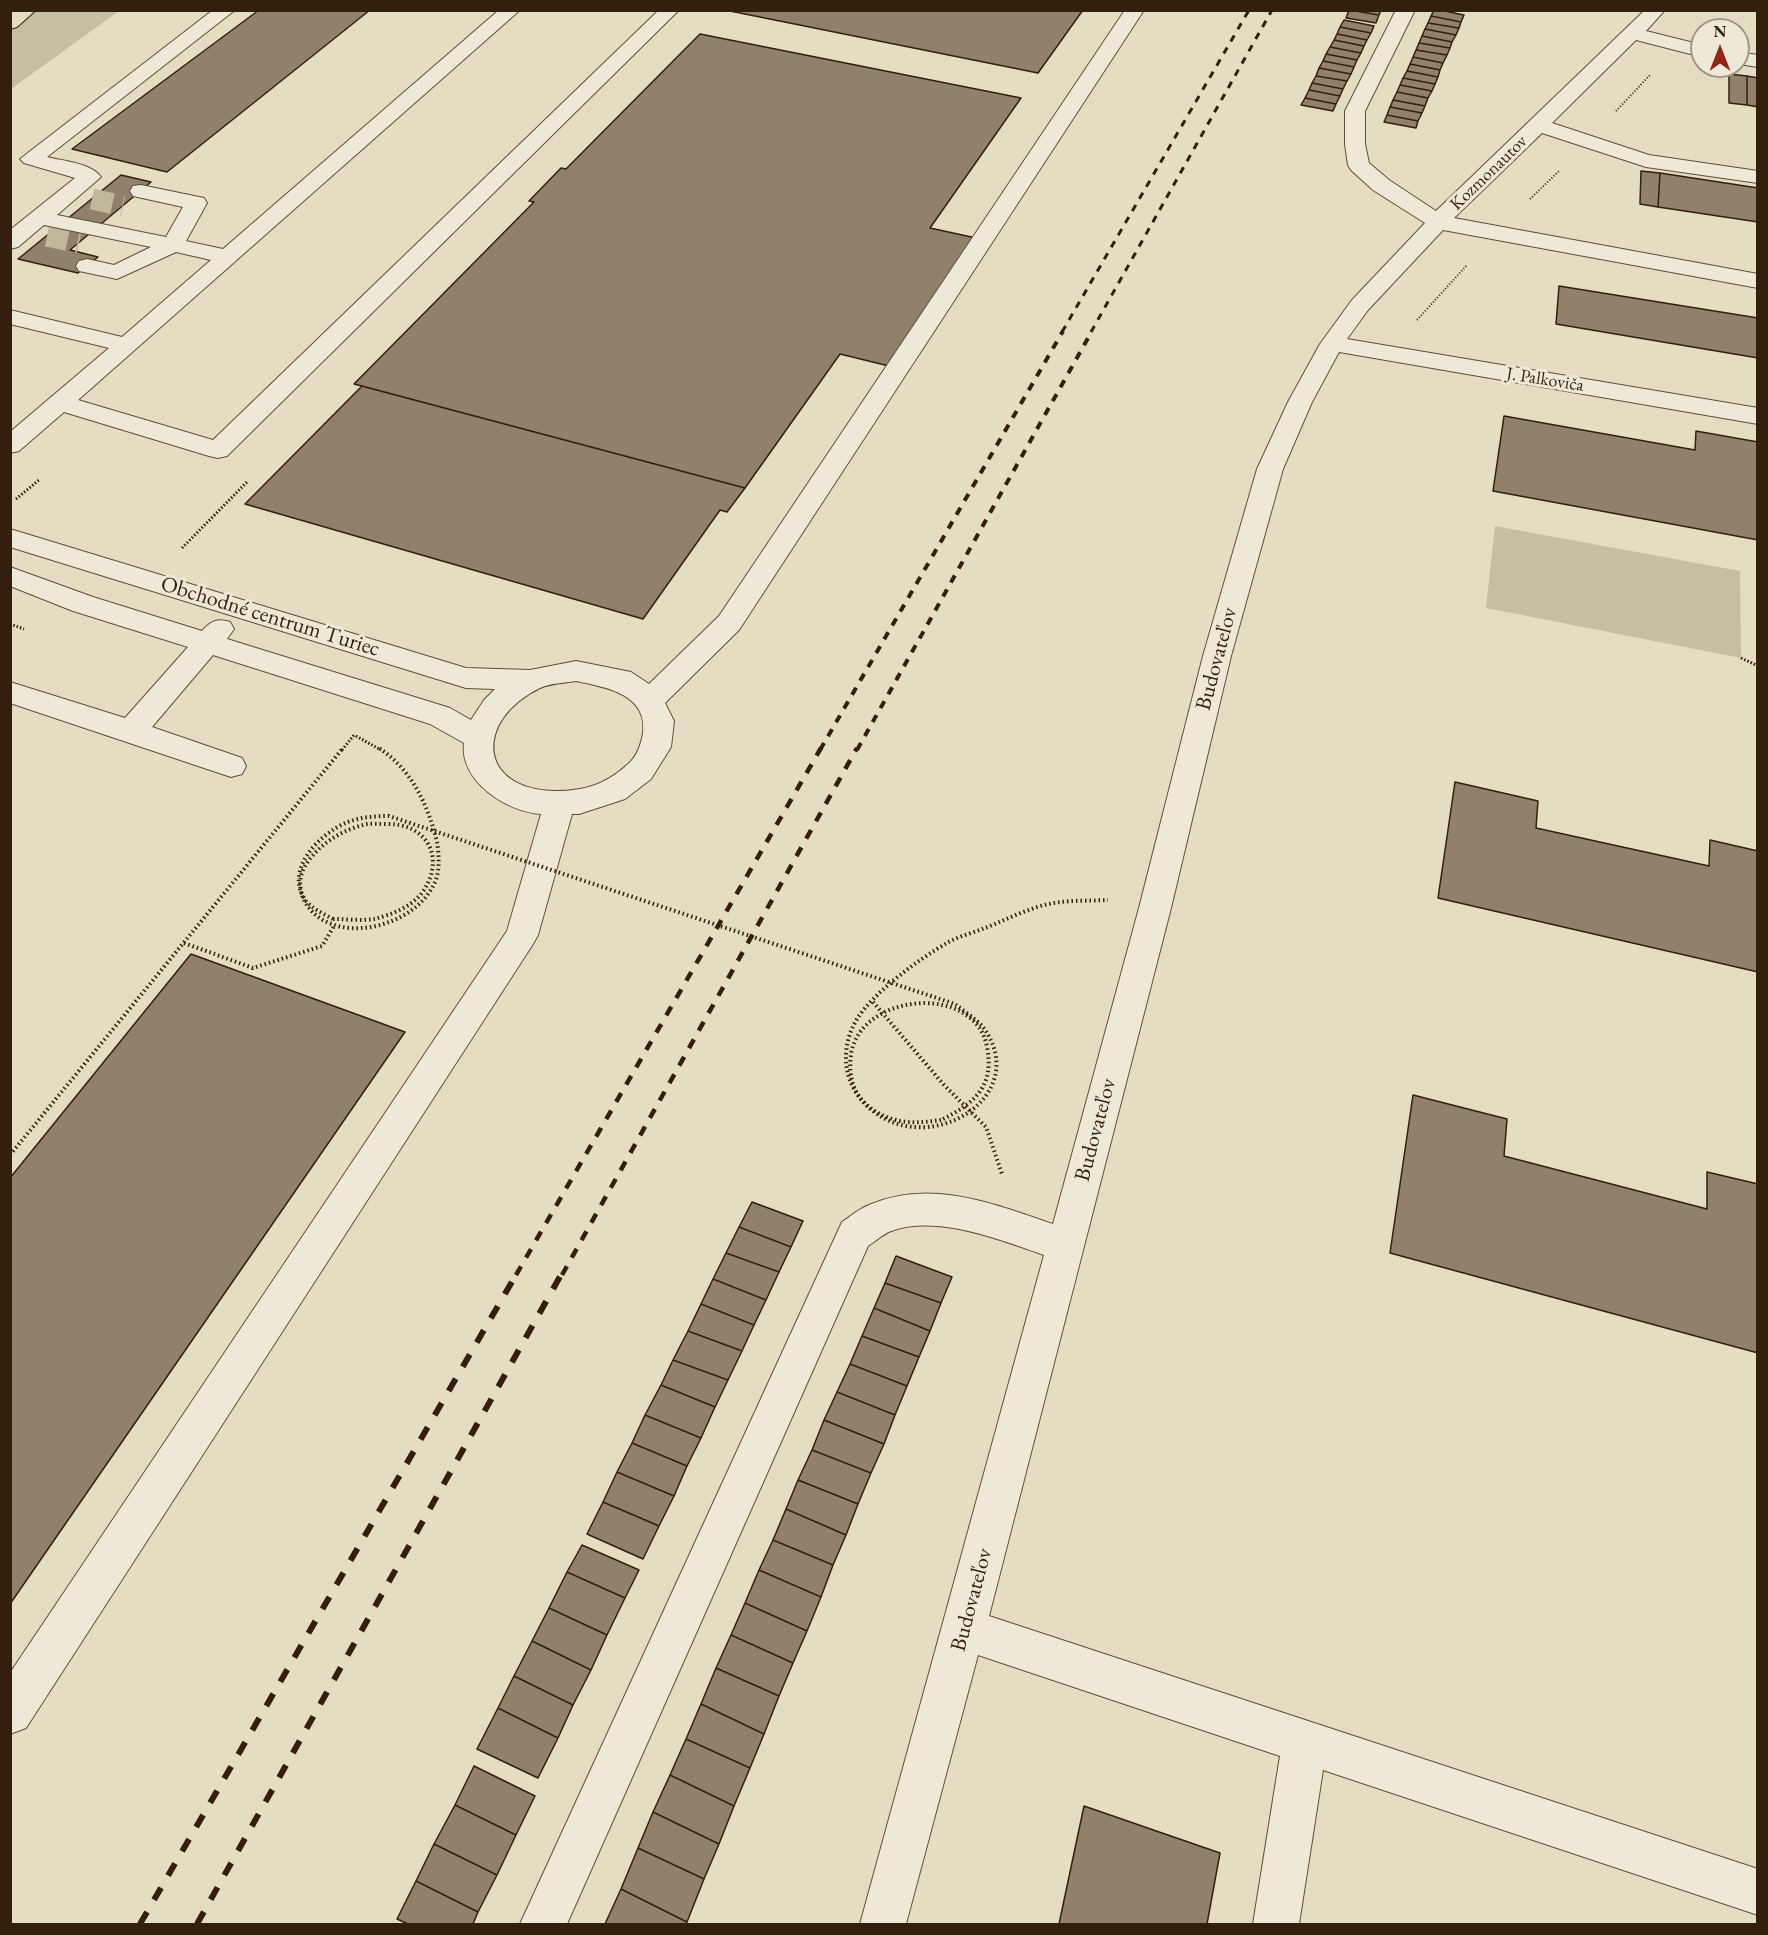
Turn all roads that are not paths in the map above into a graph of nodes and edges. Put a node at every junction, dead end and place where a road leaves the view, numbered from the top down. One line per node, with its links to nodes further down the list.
1 (27, 10): 8 (main road)
2 (226, 10): 17 (street)
3 (511, 10): 21 (street)
4 (670, 10): 27 (street)
5 (1135, 10): 37 (street)
6 (1406, 10): 16 (street)
7 (1656, 10): 9 (street, Kozmonautov)
8 (10, 23)
9 (1631, 33): 10 (street); 11 (street, Kozmonautov)
10 (1690, 48)
11 (1539, 125): 12 (street); 16 (street, Kozmonautov)
12 (1758, 177)
13 (141, 191): 15 (street)
14 (123, 206): 15 (street)
15 (187, 220): 19 (street)
16 (1438, 222): 23 (street); 25 (street, Kozmonautov)
17 (26, 238): 19 (street)
18 (79, 243): 20 (street)
19 (174, 245): 20 (street); 21 (street)
20 (147, 257): 22 (street)
21 (228, 257): 26 (street)
22 (87, 266)
23 (1758, 281)
24 (10, 317): 26 (street)
25 (1332, 344): 28 (street, J. Palkoviča); 42 (street, Budovateľov)
26 (126, 345): 27 (street)
27 (60, 403): 29 (street)
28 (1758, 416)
29 (21, 424): 30 (street)
30 (10, 445)
31 (10, 538): 33 (street, Obchodné centrum Turiec)
32 (10, 576): 34 (street, Obchodné centrum Turiec)
33 (239, 608): 34 (street); 35 (street, Obchodné centrum Turiec)
34 (208, 643): 38 (street); 39 (street, Obchodné centrum Turiec)
35 (532, 680): 37 (street); 39 (street)
36 (10, 692): 38 (street)
37 (650, 700): 41 (street)
38 (131, 731): 40 (street)
39 (478, 737): 41 (street)
40 (231, 766)
41 (559, 804): 44 (street)
42 (1065, 1245): 43 (street, Budovateľov); 47 (street)
43 (964, 1629): 45 (street); 48 (street, Budovateľov)
44 (10, 1712)
45 (1305, 1742): 46 (street); 49 (street)
46 (1758, 1892)
47 (543, 1924)
48 (883, 1924)
49 (1276, 1924)

